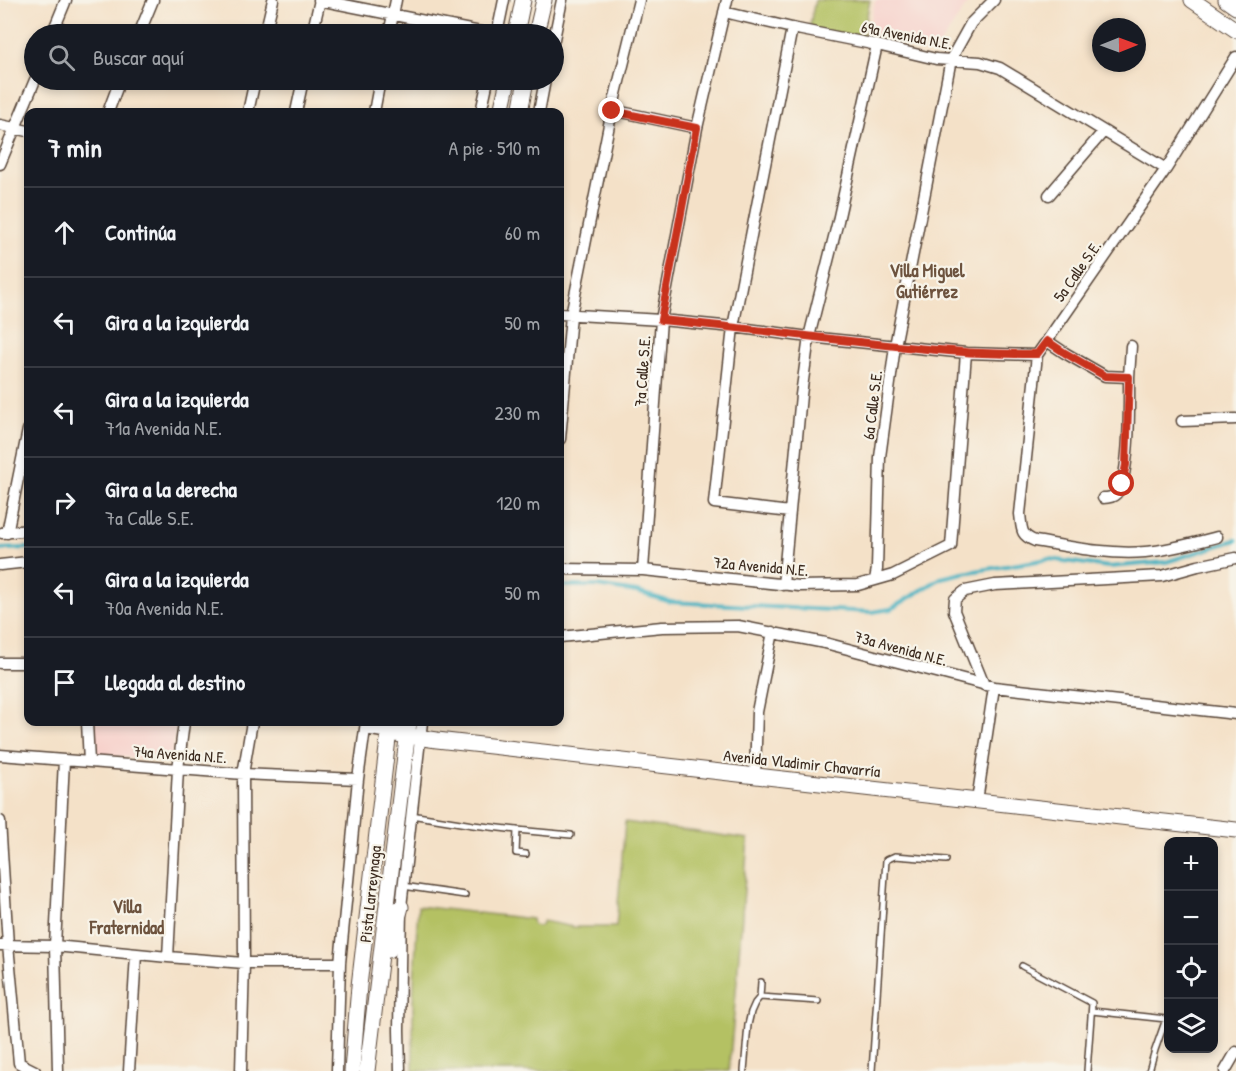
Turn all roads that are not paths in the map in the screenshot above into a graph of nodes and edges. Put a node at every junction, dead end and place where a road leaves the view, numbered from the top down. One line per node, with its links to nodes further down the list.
1 (66, 0): 18 (street)
2 (153, 0): 19 (street)
3 (273, 0): 20 (street)
4 (320, 0): 17 (street); 21 (street)
5 (396, 0): 17 (street)
6 (504, 0): 24 (street)
7 (523, 0): 25 (main road)
8 (544, 0): 26 (main road)
9 (562, 0): 27 (street)
10 (639, 0): 50 (street)
11 (727, 0): 16 (street, 7a Calle S.E.)
12 (994, 0): 32 (street, 6a Calle S.E.)
13 (1192, 0): 29 (main road)
14 (1226, 0): 15 (main road)
15 (1236, 7)
16 (724, 12): 28 (street, 69a Avenida N.E.); 53 (street, 7a Calle S.E.)
17 (393, 15): 22 (street); 23 (street)
18 (56, 24)
19 (143, 24)
20 (267, 24)
21 (314, 24)
22 (391, 24)
23 (439, 24)
24 (499, 24)
25 (518, 24)
26 (538, 24)
27 (557, 24)
28 (792, 28): 30 (street, 69a Avenida N.E.); 62 (street)
29 (1236, 30)
30 (877, 45): 32 (street, 69a Avenida N.E.); 63 (street)
31 (1236, 57): 57 (street, 5a Calle S.E.)
32 (951, 59): 55 (street, 69a Avenida N.E.); 66 (street, 6a Calle S.E.)
33 (31, 90): 52 (street)
34 (116, 90): 42 (street)
35 (251, 90): 43 (street)
36 (301, 90): 44 (street)
37 (378, 90): 45 (street)
38 (486, 90): 46 (street)
39 (505, 90): 47 (main road)
40 (524, 90): 48 (main road)
41 (543, 90): 49 (street)
42 (110, 108)
43 (249, 108)
44 (297, 108)
45 (375, 108)
46 (482, 108)
47 (502, 108)
48 (521, 108)
49 (540, 108)
50 (612, 111): 53 (street); 60 (street)
51 (0, 125): 52 (street)
52 (16, 128): 54 (street); 56 (street)
53 (697, 128): 61 (street, 7a Calle S.E.)
54 (24, 130)
55 (1102, 132): 57 (street, 69a Avenida N.E.); 58 (street)
56 (0, 164)
57 (1166, 169): 64 (street, 5a Calle S.E.)
58 (1049, 195)
59 (564, 314): 60 (street)
60 (571, 315): 61 (street); 70 (street)
61 (661, 320): 62 (street); 83 (street, 7a Calle S.E.)
62 (733, 327): 63 (street); 75 (street)
63 (809, 338): 66 (street); 75 (street)
64 (1047, 341): 68 (street, 5a Calle S.E.); 69 (street)
65 (1131, 345): 69 (street)
66 (895, 346): 67 (street); 84 (street, 6a Calle S.E.)
67 (966, 353): 68 (street); 84 (street, 72a Avenida N.E.)
68 (1037, 354): 78 (street)
69 (1129, 377): 74 (street)
70 (564, 395)
71 (1236, 418): 72 (street)
72 (1182, 420)
73 (24, 447): 77 (street)
74 (1103, 498)
75 (790, 512): 85 (street)
76 (24, 530): 77 (street)
77 (4, 533)
78 (1217, 537)
79 (1236, 558): 90 (street)
80 (24, 562): 81 (street)
81 (0, 565)
82 (564, 569): 83 (street, 72a Avenida N.E.)
83 (643, 570): 85 (street, 72a Avenida N.E.)
84 (875, 580): 85 (street, 72a Avenida N.E.)
85 (783, 585)
86 (773, 632): 87 (street, 73a Avenida N.E.); 90 (street, 73a Avenida N.E.); 103 (street)
87 (564, 637)
88 (0, 663): 89 (street)
89 (24, 663)
90 (989, 686): 91 (street, 73a Avenida N.E.); 105 (street)
91 (1236, 714)
92 (87, 726): 100 (street)
93 (183, 726): 101 (street)
94 (251, 726): 102 (street)
95 (366, 726): 104 (street)
96 (390, 727): 97 (main road, Avenida Vladimir Chavarría); 134 (main road, Pista Larreynaga)
97 (412, 732): 103 (main road, Avenida Vladimir Chavarría); 106 (street); 125 (main road, Pista Larreynaga)
98 (0, 755): 99 (street, 74a Avenida N.E.)
99 (64, 760): 100 (street, 74a Avenida N.E.); 117 (street)
100 (89, 762): 101 (street, 74a Avenida N.E.)
101 (178, 769): 102 (street, 74a Avenida N.E.); 119 (street)
102 (243, 774): 104 (street, 74a Avenida N.E.); 120 (street)
103 (755, 776): 105 (main road, Avenida Vladimir Chavarría)
104 (358, 779): 121 (street)
105 (977, 801): 109 (main road, Avenida Vladimir Chavarría)
106 (411, 815): 108 (lane); 113 (street)
107 (0, 821): 116 (street)
108 (518, 830): 110 (lane); 111 (lane)
109 (1236, 830)
110 (571, 835)
111 (526, 854)
112 (946, 860): 138 (lane)
113 (403, 886): 114 (lane); 115 (street)
114 (465, 894)
115 (401, 907): 125 (main road); 136 (street)
116 (4, 945): 117 (street); 129 (street)
117 (55, 946): 118 (street); 130 (street)
118 (136, 954): 119 (street); 131 (street)
119 (168, 957): 120 (street)
120 (244, 963): 121 (street); 132 (street)
121 (340, 963): 133 (street)
122 (1022, 966): 127 (lane)
123 (761, 982): 124 (lane)
124 (760, 997): 126 (lane); 137 (lane)
125 (376, 1000): 135 (main road, Pista Larreynaga)
126 (818, 1001)
127 (1092, 1011): 139 (lane); 140 (lane)
128 (1236, 1052): 141 (street)
129 (35, 1071)
130 (58, 1071)
131 (129, 1071)
132 (241, 1071)
133 (337, 1071)
134 (352, 1071)
135 (366, 1071)
136 (400, 1071)
137 (744, 1071)
138 (872, 1071)
139 (1087, 1071)
140 (1149, 1071)
141 (1226, 1071)

